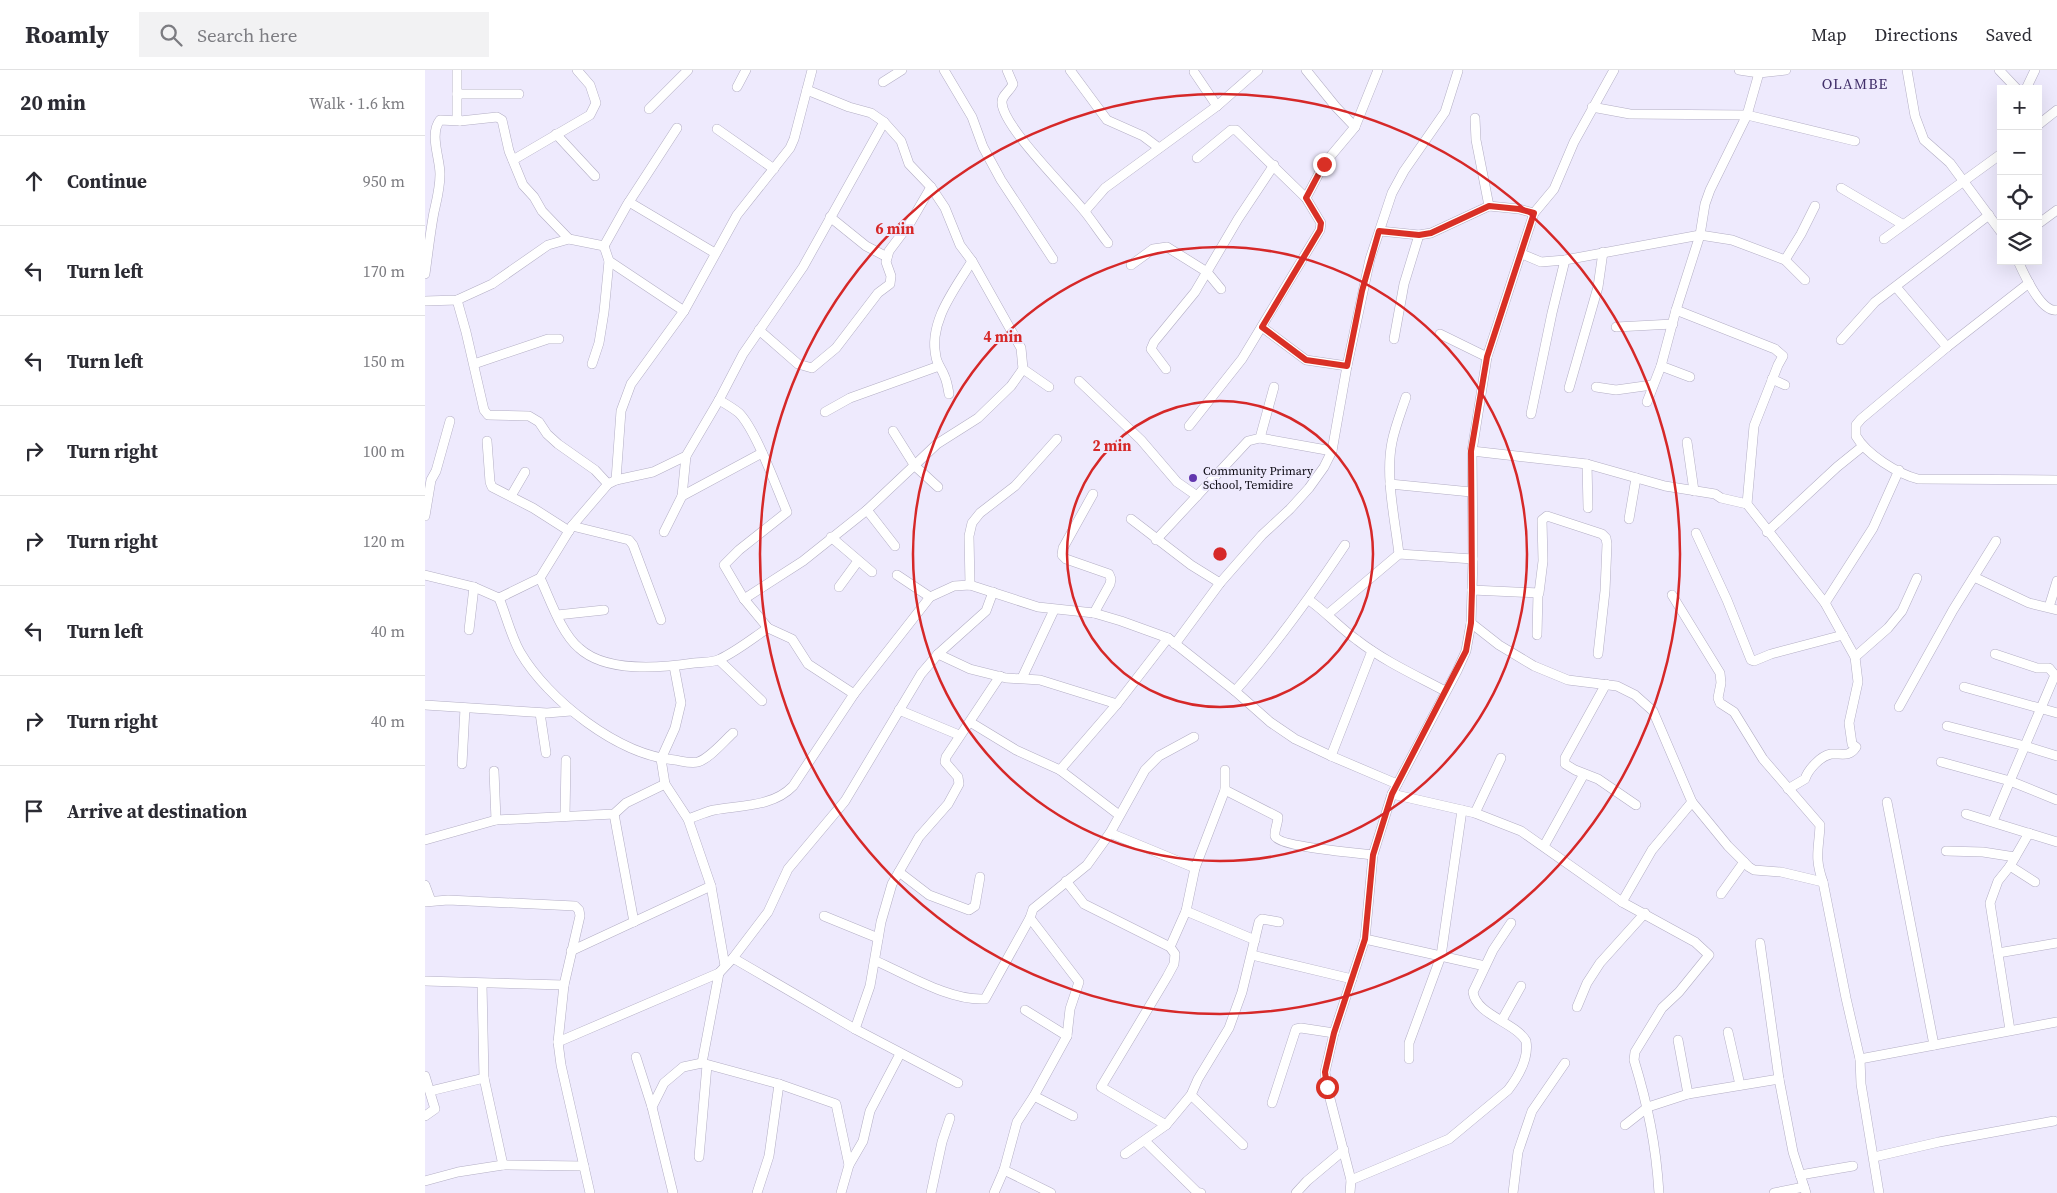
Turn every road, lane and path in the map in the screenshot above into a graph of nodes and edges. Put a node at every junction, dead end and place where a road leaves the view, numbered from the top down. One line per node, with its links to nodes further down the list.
1 (457, 70): 27 (street)
2 (577, 70): 41 (street)
3 (688, 70): 31 (street)
4 (746, 70): 25 (street)
5 (812, 70): 26 (street)
6 (902, 70): 22 (street)
7 (944, 70): 77 (street)
8 (1007, 70): 59 (street)
9 (1070, 70): 43 (street)
10 (1258, 70): 29 (street)
11 (1306, 70): 38 (street)
12 (1378, 70): 38 (street)
13 (1614, 70): 30 (street)
14 (1739, 70): 21 (street)
15 (1786, 70): 21 (street)
16 (1907, 70): 50 (street)
17 (1999, 70): 23 (street)
18 (2035, 70): 24 (street)
19 (1458, 71): 66 (street)
20 (1194, 72): 29 (street)
21 (1759, 73): 33 (street)
22 (883, 82)
23 (2013, 85)
24 (2028, 85)
25 (737, 87)
26 (807, 90): 36 (street); 48 (street)
27 (457, 94): 28 (street); 35 (street)
28 (519, 94)
29 (1217, 106): 43 (street)
30 (1593, 107): 33 (street); 60 (street)
31 (649, 109)
32 (2057, 110): 37 (street)
33 (1747, 115): 42 (street); 68 (street)
34 (1475, 118): 55 (street)
35 (461, 121): 46 (street); 57 (street)
36 (884, 122): 51 (street); 62 (street)
37 (2042, 122)
38 (1355, 127): 53 (street)
39 (677, 128): 54 (street)
40 (717, 129): 48 (street)
41 (556, 134): 46 (street); 49 (street)
42 (1855, 141)
43 (1159, 148): 59 (street)
44 (1997, 157): 50 (street)
45 (1197, 158): 47 (street)
46 (513, 160): 69 (street)
47 (1274, 165): 53 (street); 84 (street)
48 (774, 168): 74 (street)
49 (595, 176)
50 (1965, 181): 61 (street); 64 (street)
51 (931, 187): 76 (street); 80 (street)
52 (1841, 188): 64 (street)
53 (1306, 198): 96 (street)
54 (629, 202): 72 (street); 74 (street)
55 (1489, 206): 60 (street); 67 (street)
56 (1815, 206): 79 (street)
57 (430, 209): 85 (street)
58 (2057, 210): 63 (street)
59 (1085, 212): 71 (street)
60 (1534, 213): 75 (street)
61 (1989, 215): 65 (street); 88 (street)
62 (830, 217): 76 (street); 98 (street)
63 (2042, 221)
64 (1902, 224): 70 (street)
65 (1997, 226)
66 (1379, 231): 67 (street); 108 (street)
67 (1419, 235): 101 (street)
68 (1700, 235): 73 (street); 79 (street); 92 (street)
69 (569, 239): 72 (street); 90 (street)
70 (1884, 239)
71 (1108, 243)
72 (604, 246): 81 (street)
73 (1603, 252): 78 (street); 120 (street)
74 (715, 253): 94 (street)
75 (1521, 254): 78 (street); 104 (street)
76 (887, 257): 98 (street)
77 (1053, 258)
78 (1565, 260): 126 (street)
79 (1785, 260): 86 (street)
80 (972, 261): 107 (street); 110 (street)
81 (609, 262): 94 (street); 106 (street)
82 (1131, 265): 84 (street)
83 (2020, 265): 87 (street)
84 (1207, 272): 89 (street); 111 (street)
85 (425, 274)
86 (1805, 280)
87 (2029, 283): 93 (street); 103 (street)
88 (1896, 286): 102 (street); 103 (street)
89 (1221, 289)
90 (457, 300): 91 (street); 105 (street)
91 (425, 301)
92 (1676, 310): 95 (street); 113 (street)
93 (2057, 310)
94 (684, 311): 145 (street)
95 (1673, 324): 97 (street); 109 (street)
96 (1262, 327): 108 (street); 128 (street)
97 (1616, 327)
98 (759, 330): 123 (street)
99 (1440, 334): 104 (street)
100 (559, 339): 105 (street)
101 (1394, 340)
102 (1841, 340)
103 (1947, 347): 134 (street)
104 (1487, 357): 136 (street)
105 (474, 364): 145 (street)
106 (592, 364)
107 (939, 366): 121 (street); 125 (street)
108 (1347, 366): 135 (street)
109 (1661, 366): 112 (street); 117 (street)
110 (1023, 369): 118 (street); 140 (street)
111 (1166, 369)
112 (1690, 377)
113 (1772, 379): 115 (street); 154 (street)
114 (1079, 381): 153 (street)
115 (1785, 385)
116 (1596, 386): 117 (street)
117 (1653, 386): 124 (street)
118 (1049, 387)
119 (1274, 387): 130 (street)
120 (1569, 388)
121 (949, 394)
122 (1406, 397): 146 (street)
123 (719, 400): 137 (street); 138 (street)
124 (1647, 402)
125 (825, 412)
126 (1531, 414)
127 (450, 421): 157 (street)
128 (1189, 426)
129 (893, 431): 140 (street)
130 (1261, 438): 135 (street); 153 (street)
131 (1057, 439): 180 (street)
132 (487, 441): 151 (street)
133 (1687, 442): 148 (street)
134 (1863, 446): 141 (street); 162 (street)
135 (1332, 451): 179 (street)
136 (1471, 451): 139 (street); 149 (street)
137 (762, 453): 152 (street); 189 (street)
138 (686, 456): 145 (street); 152 (street)
139 (1587, 464): 143 (street); 155 (street)
140 (915, 466): 147 (street); 156 (street)
141 (1899, 470): 144 (street); 191 (street)
142 (525, 472): 151 (street)
143 (1635, 478): 148 (street); 159 (street)
144 (2057, 480)
145 (612, 482): 160 (street)
146 (1391, 484): 149 (street); 169 (street)
147 (938, 488)
148 (1694, 491): 154 (street)
149 (1471, 492): 170 (street)
150 (1093, 494): 195 (street)
151 (511, 496): 160 (street)
152 (682, 496): 161 (street)
153 (1197, 496): 165 (street)
154 (1747, 504): 162 (street)
155 (1587, 508)
156 (867, 510): 164 (street); 168 (street)
157 (425, 516)
158 (1131, 519): 165 (street)
159 (1629, 519)
160 (571, 529): 176 (street); 198 (street)
161 (664, 532)
162 (1767, 532): 191 (street)
163 (1696, 534): 203 (street)
164 (831, 537): 171 (street); 189 (street)
165 (1157, 540): 179 (street)
166 (1996, 542): 175 (street)
167 (1345, 545): 190 (street)
168 (895, 546)
169 (1399, 554): 170 (street); 196 (street)
170 (1473, 559): 183 (street)
171 (858, 560): 172 (street); 182 (street)
172 (872, 572)
173 (425, 575): 181 (street)
174 (897, 575): 187 (street)
175 (1974, 577): 192 (street); 224 (street)
176 (540, 578): 188 (street); 197 (street)
177 (1917, 578): 209 (street)
178 (2057, 580): 192 (street)
179 (1220, 583): 204 (street)
180 (970, 585): 184 (street); 187 (street)
181 (474, 587): 188 (street); 201 (street)
182 (839, 587)
183 (1472, 590): 185 (street); 199 (street)
184 (993, 592): 194 (street); 206 (street)
185 (1538, 593): 202 (street); 207 (street)
186 (1672, 595): 252 (street)
187 (930, 597): 220 (street)
188 (499, 598): 228 (street)
189 (744, 599): 200 (street)
190 (1309, 600): 196 (street); 218 (street)
191 (1825, 604): 203 (street)
192 (2053, 609)
193 (604, 610): 197 (street)
194 (1054, 610): 195 (street); 214 (street)
195 (1093, 613): 204 (street)
196 (1328, 614): 205 (street)
197 (557, 615): 211 (street)
198 (661, 620)
199 (1471, 623): 215 (street); 219 (street)
200 (768, 628): 210 (street); 220 (street)
201 (469, 630)
202 (1537, 635)
203 (1843, 635): 209 (street)
204 (1172, 641): 218 (street); 222 (street)
205 (1372, 651): 219 (street); 238 (street)
206 (938, 654): 212 (street); 227 (street)
207 (1598, 654)
208 (1995, 654): 216 (street)
209 (1855, 657): 252 (street)
210 (719, 660): 211 (street); 221 (street)
211 (674, 666): 241 (street)
212 (1000, 676): 214 (street); 231 (street)
213 (2057, 676): 216 (street)
214 (1022, 678): 222 (street)
215 (1606, 684): 248 (street); 256 (street)
216 (2050, 686): 226 (street)
217 (1964, 687): 226 (street)
218 (1235, 691): 238 (street)
219 (1445, 691): 251 (street)
220 (854, 694): 265 (street)
221 (762, 701)
222 (1117, 704): 245 (street)
223 (425, 705): 225 (street)
224 (1899, 707)
225 (465, 708): 229 (street); 244 (street)
226 (2041, 708): 230 (street); 236 (street)
227 (899, 710): 234 (street); 306 (street)
228 (571, 711): 229 (street); 241 (street)
229 (540, 713): 237 (street)
230 (2057, 713)
231 (970, 722): 234 (street); 245 (street)
232 (1947, 726): 236 (street)
233 (733, 733): 241 (street)
234 (959, 735): 279 (street)
235 (1194, 737): 263 (street)
236 (2025, 746): 239 (street); 249 (street)
237 (546, 753)
238 (1331, 756): 251 (street)
239 (2057, 756)
240 (1501, 758): 260 (street)
241 (661, 759): 250 (street)
242 (566, 760): 264 (street)
243 (1941, 762): 249 (street)
244 (462, 764)
245 (1060, 770): 263 (street)
246 (1225, 770): 253 (street)
247 (494, 771): 266 (street)
248 (1584, 774): 258 (street); 272 (street)
249 (2010, 781): 255 (street); 267 (street)
250 (665, 784): 261 (street); 265 (street)
251 (1397, 784): 254 (street)
252 (1788, 789): 282 (street)
253 (1225, 790): 274 (street); 278 (street)
254 (1392, 794): 259 (street); 274 (street)
255 (2057, 800)
256 (1692, 802): 276 (street); 288 (street)
257 (1887, 802): 326 (street)
258 (1636, 805)
259 (1462, 810): 260 (street); 305 (street)
260 (1475, 813): 272 (street)
261 (614, 814): 264 (street); 293 (street)
262 (1966, 814): 267 (street)
263 (1119, 815): 268 (street)
264 (565, 816): 266 (street)
265 (688, 819): 285 (street)
266 (496, 820): 270 (street)
267 (1993, 821): 269 (street)
268 (1109, 833): 278 (street); 281 (street)
269 (2029, 833): 271 (street); 275 (street)
270 (425, 840)
271 (2057, 842)
272 (1544, 846): 288 (street)
273 (1947, 851): 275 (street)
274 (1373, 855): 297 (street)
275 (2015, 857): 277 (street)
276 (1744, 862): 282 (street); 286 (street)
277 (2009, 866): 283 (street); 303 (street)
278 (1195, 868): 289 (street)
279 (899, 872): 280 (street); 296 (street)
280 (979, 877)
281 (1066, 881): 292 (street); 301 (street)
282 (1823, 882): 330 (street)
283 (2035, 882)
284 (425, 885): 287 (street)
285 (711, 886): 293 (street); 309 (street)
286 (1721, 894)
287 (428, 901): 302 (street)
288 (1622, 902): 290 (street)
289 (1186, 911): 298 (street); 301 (street)
290 (1645, 914): 315 (street); 345 (street)
291 (824, 916): 296 (street)
292 (1030, 918): 307 (street); 323 (street)
293 (634, 922): 302 (street)
294 (1279, 922): 298 (street)
295 (1511, 923): 308 (street)
296 (878, 938): 307 (street)
297 (1365, 939): 305 (street); 310 (street)
298 (1255, 940): 304 (street)
299 (2057, 942): 303 (street)
300 (1760, 943): 335 (street)
301 (1170, 947): 350 (street)
302 (571, 951): 313 (street)
303 (1998, 953): 320 (street)
304 (1252, 955): 310 (street); 341 (street)
305 (1441, 956): 308 (street); 329 (street)
306 (733, 958): 309 (street); 319 (street)
307 (876, 961): 319 (street)
308 (1485, 966): 317 (street)
309 (722, 970): 325 (street); 332 (street)
310 (1352, 978): 322 (street)
311 (425, 980): 312 (street)
312 (482, 984): 313 (street); 334 (street)
313 (564, 985): 325 (street)
314 (1521, 986): 317 (street)
315 (1577, 1007)
316 (1025, 1010): 323 (street)
317 (1502, 1020): 364 (street)
318 (2057, 1022): 320 (street)
319 (855, 1029): 327 (street)
320 (2010, 1030): 326 (street)
321 (1728, 1032): 338 (street)
322 (1334, 1033): 343 (street); 354 (street)
323 (1067, 1036): 342 (street)
324 (1678, 1040): 340 (street)
325 (558, 1042): 360 (street)
326 (1934, 1045): 330 (street)
327 (900, 1054): 336 (street); 359 (street)
328 (636, 1057): 344 (street)
329 (1409, 1059)
330 (1860, 1059): 357 (street)
331 (1565, 1063): 377 (street)
332 (704, 1064): 337 (street); 344 (street); 356 (street)
333 (425, 1076): 339 (street)
334 (483, 1078): 339 (street); 358 (street)
335 (1779, 1079): 338 (street); 363 (street)
336 (958, 1083)
337 (779, 1084): 359 (street); 370 (street)
338 (1740, 1085): 340 (street)
339 (430, 1091): 346 (street)
340 (1688, 1094): 345 (street)
341 (1191, 1095): 350 (street); 353 (street)
342 (1034, 1096): 347 (street); 362 (street)
343 (1272, 1103)
344 (652, 1107): 369 (street)
345 (1648, 1107): 351 (street); 378 (street)
346 (425, 1116)
347 (1073, 1116)
348 (951, 1118): 372 (street)
349 (2054, 1120): 357 (street)
350 (1166, 1125): 352 (street)
351 (1625, 1125)
352 (1145, 1141): 355 (street); 367 (street)
353 (1243, 1145)
354 (1344, 1150): 364 (street); 375 (street)
355 (1125, 1154)
356 (699, 1156)
357 (1874, 1157): 380 (street)
358 (503, 1165): 360 (street); 365 (street)
359 (849, 1165): 371 (street)
360 (585, 1166): 368 (street)
361 (1853, 1166): 363 (street)
362 (1004, 1170): 373 (street); 374 (street)
363 (1800, 1175): 366 (street)
364 (1351, 1180): 376 (street)
365 (425, 1181)
366 (1805, 1190): 379 (street)
367 (1204, 1192)
368 (590, 1193)
369 (673, 1193)
370 (757, 1193)
371 (841, 1193)
372 (931, 1193)
373 (995, 1193)
374 (1051, 1193)
375 (1296, 1193)
376 (1350, 1193)
377 (1513, 1193)
378 (1659, 1193)
379 (1773, 1193)
380 (1879, 1193)

